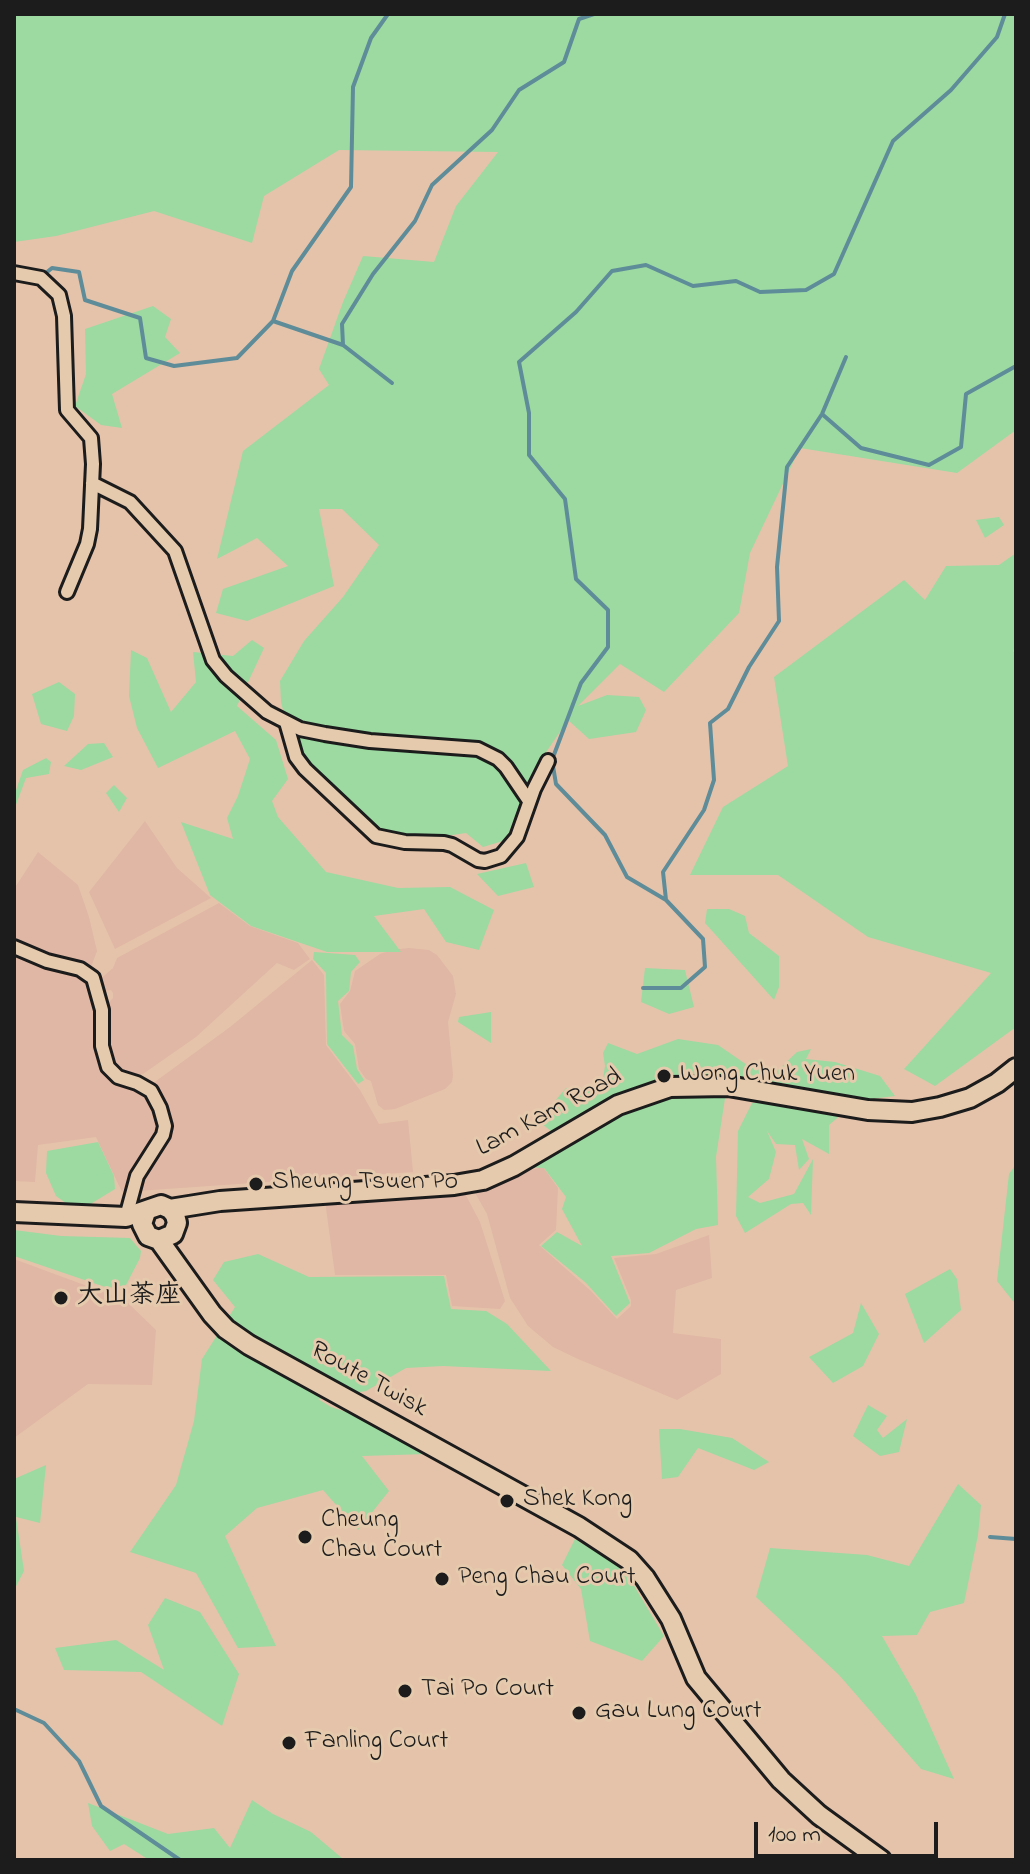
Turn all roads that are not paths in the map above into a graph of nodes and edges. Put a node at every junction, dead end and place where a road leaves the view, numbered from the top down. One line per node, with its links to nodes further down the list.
1 (14, 273): 2 (street)
2 (92, 483): 3 (street); 4 (street)
3 (67, 592)
4 (286, 722): 6 (street); 6 (street)
5 (548, 761): 6 (street)
6 (529, 801)
7 (14, 947): 11 (street)
8 (1016, 1068): 9 (main road, Lam Kam Road)
9 (179, 1210): 11 (main road); 12 (main road)
10 (14, 1212): 11 (main road)
11 (138, 1218): 12 (main road)
12 (164, 1238): 13 (main road, Route Twisk)
13 (881, 1860)

